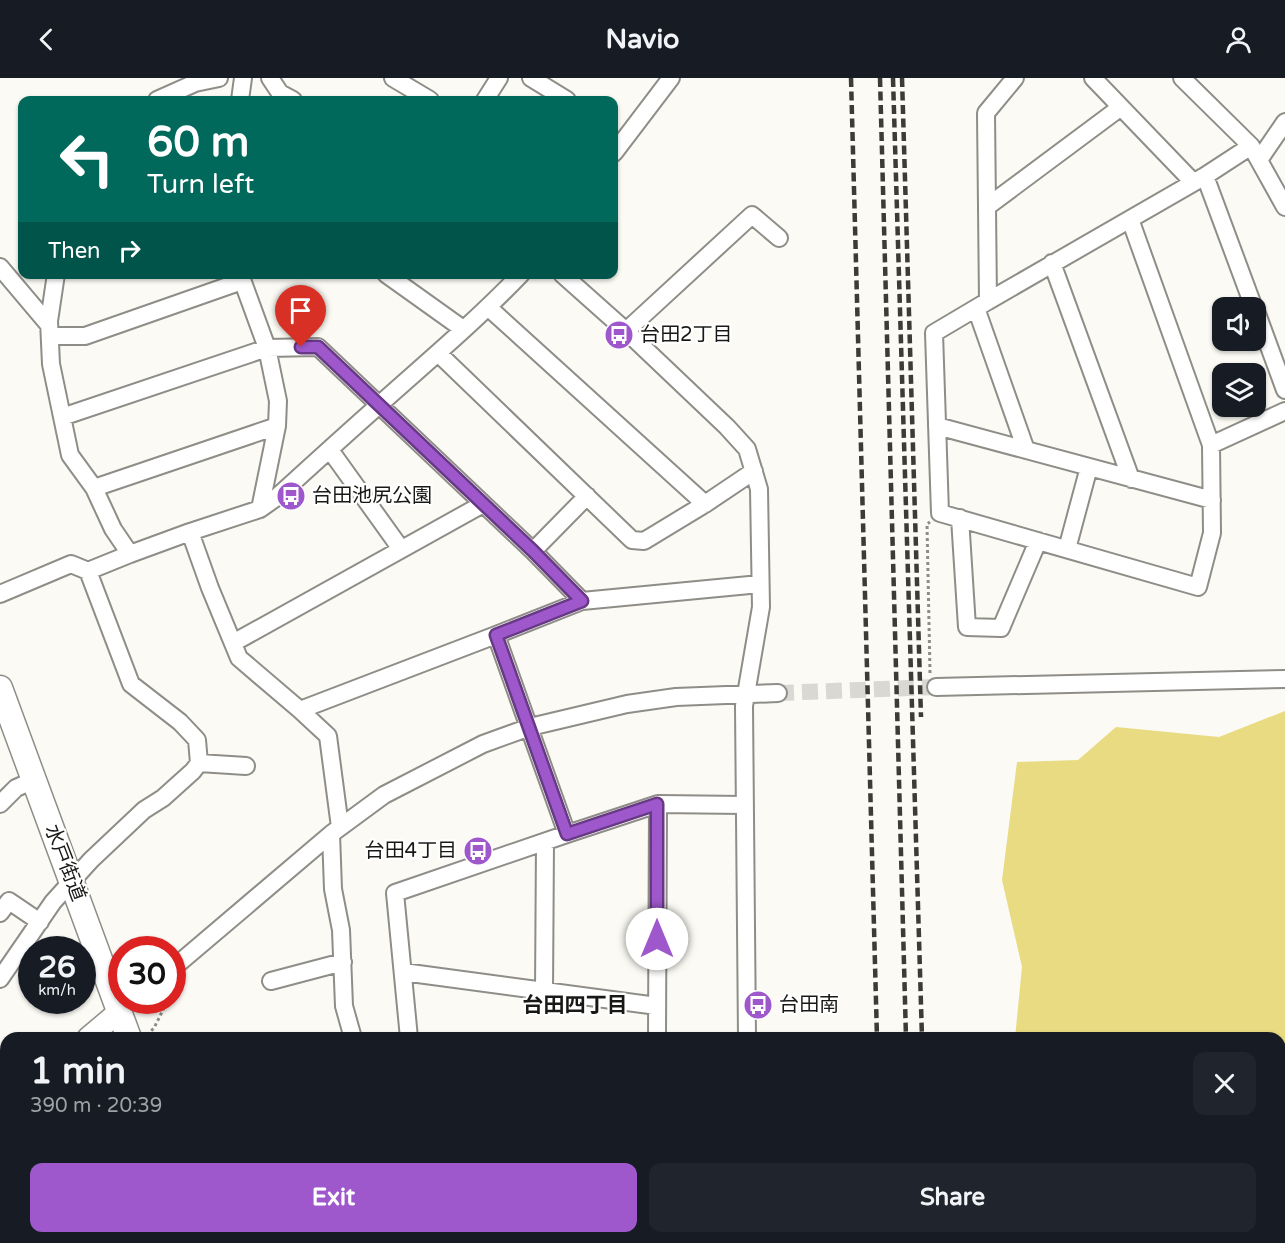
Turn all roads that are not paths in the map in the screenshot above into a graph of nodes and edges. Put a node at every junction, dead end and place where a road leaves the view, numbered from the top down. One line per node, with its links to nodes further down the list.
1 (219, 78): 11 (street)
2 (243, 78): 12 (street)
3 (270, 78): 13 (street)
4 (393, 78): 14 (street)
5 (499, 78): 15 (street)
6 (531, 78): 16 (street)
7 (1015, 78): 22 (street)
8 (1093, 78): 17 (street)
9 (1182, 78): 20 (street)
10 (669, 79): 19 (street)
11 (169, 96)
12 (241, 96)
13 (286, 96)
14 (423, 96)
15 (488, 96)
16 (560, 96)
17 (1121, 107): 21 (street); 22 (street)
18 (1285, 122): 20 (street)
19 (620, 133)
20 (1255, 153): 21 (street); 23 (street)
21 (1199, 179): 24 (street); 34 (street)
22 (987, 206): 35 (street)
23 (1285, 207)
24 (1130, 219): 26 (street); 49 (street)
25 (778, 238): 39 (street)
26 (1052, 263): 35 (street); 54 (street)
27 (0, 267): 38 (street)
28 (55, 279): 38 (street)
29 (238, 279): 38 (street)
30 (241, 279): 41 (street)
31 (393, 279): 37 (street)
32 (516, 279): 36 (street)
33 (568, 279): 39 (street)
34 (1250, 297)
35 (982, 304): 48 (street); 51 (street)
36 (489, 308): 37 (street); 59 (street)
37 (464, 329): 42 (street)
38 (50, 331): 46 (street)
39 (626, 331): 53 (street)
40 (1266, 339): 43 (street)
41 (267, 348): 44 (street); 46 (street); 47 (street)
42 (439, 354): 44 (street); 56 (street)
43 (1285, 390)
44 (380, 404): 50 (street); 58 (street)
45 (1285, 411): 49 (street)
46 (62, 417): 55 (street)
47 (277, 426): 55 (street); 60 (street)
48 (937, 426): 51 (street); 61 (street)
49 (1211, 445): 57 (street)
50 (330, 450): 60 (street); 64 (street)
51 (1026, 450): 52 (street)
52 (1089, 467): 54 (street); 65 (street)
53 (754, 471): 59 (street); 69 (street)
54 (1131, 479): 57 (street)
55 (94, 488): 67 (street)
56 (587, 496): 59 (street); 66 (street)
57 (1212, 500): 65 (street)
58 (483, 504): 64 (street); 66 (street)
59 (705, 504)
60 (260, 509): 62 (street)
61 (960, 518): 63 (street); 63 (street)
62 (190, 532): 67 (street); 73 (street)
63 (1038, 541): 65 (street)
64 (401, 549): 73 (street)
65 (1067, 549)
66 (533, 551): 71 (street)
67 (130, 555): 68 (street)
68 (88, 571): 70 (street); 81 (street)
69 (760, 584): 71 (street); 78 (street)
70 (0, 594)
71 (582, 601): 72 (street)
72 (496, 635): 79 (street); 80 (street)
73 (233, 643): 79 (street)
74 (1285, 679): 75 (street)
75 (933, 681)
76 (0, 688): 83 (highway, 水戸街道)
77 (778, 693): 78 (street)
78 (746, 695): 80 (street); 86 (street)
79 (300, 710): 87 (street)
80 (530, 727): 87 (street); 88 (street)
81 (199, 763): 82 (street); 90 (street)
82 (246, 766)
83 (34, 780): 84 (street); 90 (highway, 水戸街道)
84 (0, 804)
85 (657, 804): 86 (street); 88 (street); 100 (street)
86 (744, 805): 108 (street)
87 (335, 830): 93 (street); 94 (street)
88 (567, 834): 89 (street)
89 (545, 842): 96 (street); 99 (street)
90 (72, 881): 92 (street); 95 (highway, 水戸街道)
91 (0, 913): 92 (street)
92 (40, 922): 97 (street)
93 (186, 957)
94 (343, 962): 98 (street); 105 (street)
95 (108, 964)
96 (403, 972): 99 (street); 106 (street)
97 (0, 979)
98 (271, 981)
99 (544, 991): 100 (street)
100 (657, 1006): 107 (street)
101 (116, 1014): 103 (main road)
102 (127, 1014): 104 (highway, 水戸街道)
103 (94, 1032)
104 (128, 1032)
105 (350, 1032)
106 (408, 1032)
107 (657, 1032)
108 (747, 1032)

